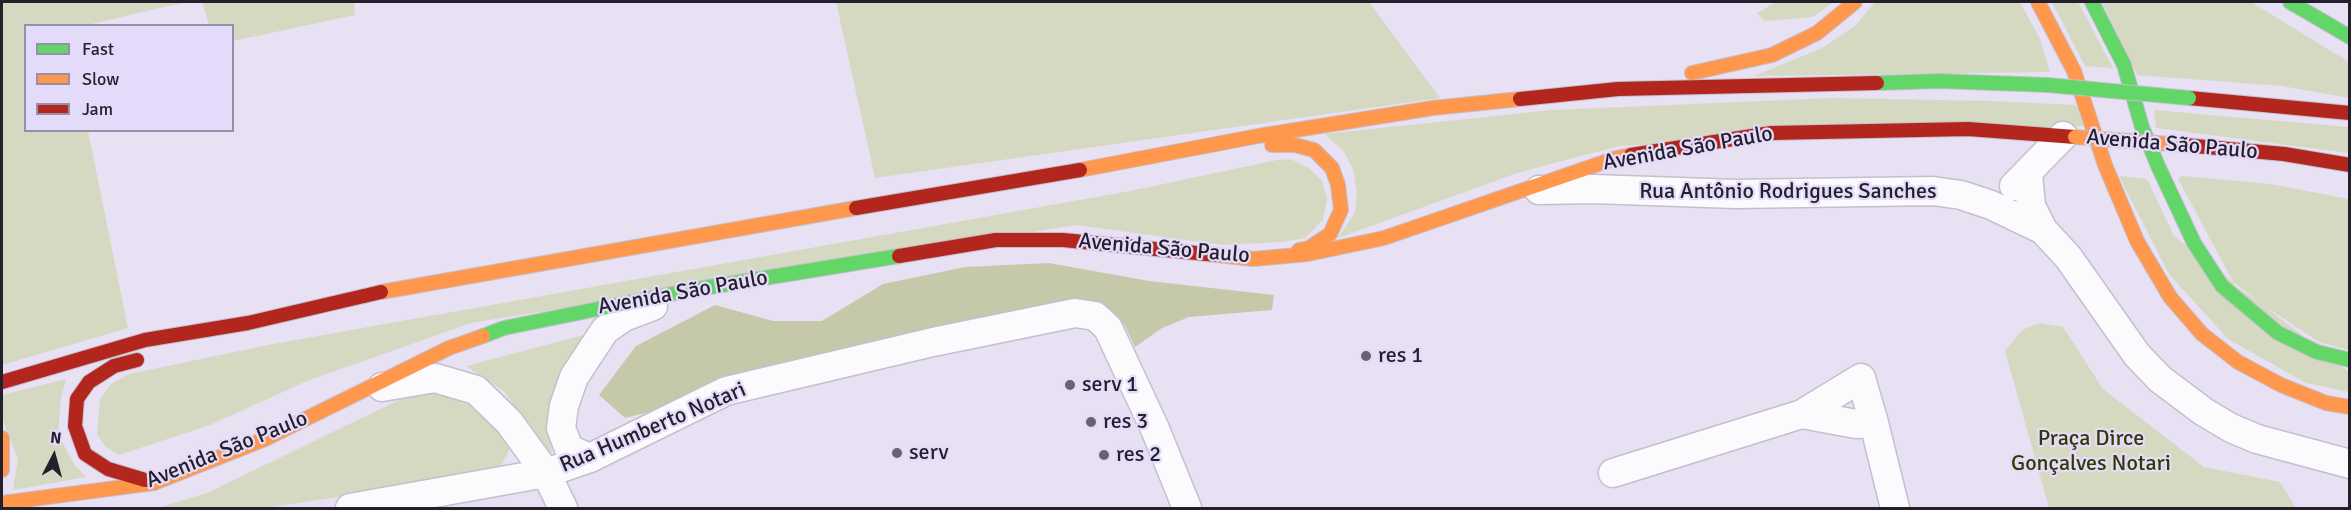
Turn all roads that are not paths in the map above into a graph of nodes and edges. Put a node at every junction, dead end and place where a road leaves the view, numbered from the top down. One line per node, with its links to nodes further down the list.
1 (1855, 2): 6 (main road)
2 (2038, 2): 23 (main road)
3 (2092, 2): 20 (main road)
4 (2290, 2): 5 (main road)
5 (2349, 37)
6 (1618, 89): 7 (main road, bridge); 9 (main road)
7 (2349, 113)
8 (2069, 136): 10 (main road, Avenida São Paulo, bridge); 11 (street); 12 (main road, Avenida São Paulo)
9 (1184, 152): 15 (main road); 17 (main road)
10 (2349, 165)
11 (2028, 174): 13 (street); 14 (street, Rua Antônio Rodrigues Sanches)
12 (1511, 193): 13 (street, Rua Antônio Rodrigues Sanches); 15 (main road, Avenida São Paulo)
13 (1991, 205): 14 (street, Rua Antônio Rodrigues Sanches)
14 (2043, 230): 28 (street, Rua Antônio Rodrigues Sanches)
15 (1253, 259): 16 (main road, Avenida São Paulo)
16 (691, 290): 22 (main road, Avenida São Paulo); 27 (street)
17 (349, 299): 18 (main road); 21 (main road)
18 (219, 342)
19 (149, 358): 32 (main road)
20 (2349, 360)
21 (2, 382)
22 (368, 389): 30 (street); 32 (main road, Avenida São Paulo)
23 (2349, 407)
24 (1802, 414): 25 (street); 25 (street); 31 (street)
25 (1874, 423): 37 (street)
26 (2, 438): 29 (main road)
27 (590, 458): 30 (street, Rua Humberto Notari); 36 (street, Rua Humberto Notari)
28 (2349, 464)
29 (2, 470)
30 (546, 473): 34 (street, Rua Humberto Notari); 35 (street)
31 (1613, 473)
32 (154, 483): 33 (main road, Avenida São Paulo)
33 (2, 503)
34 (350, 508)
35 (564, 508)
36 (1187, 508)
37 (1895, 508)

